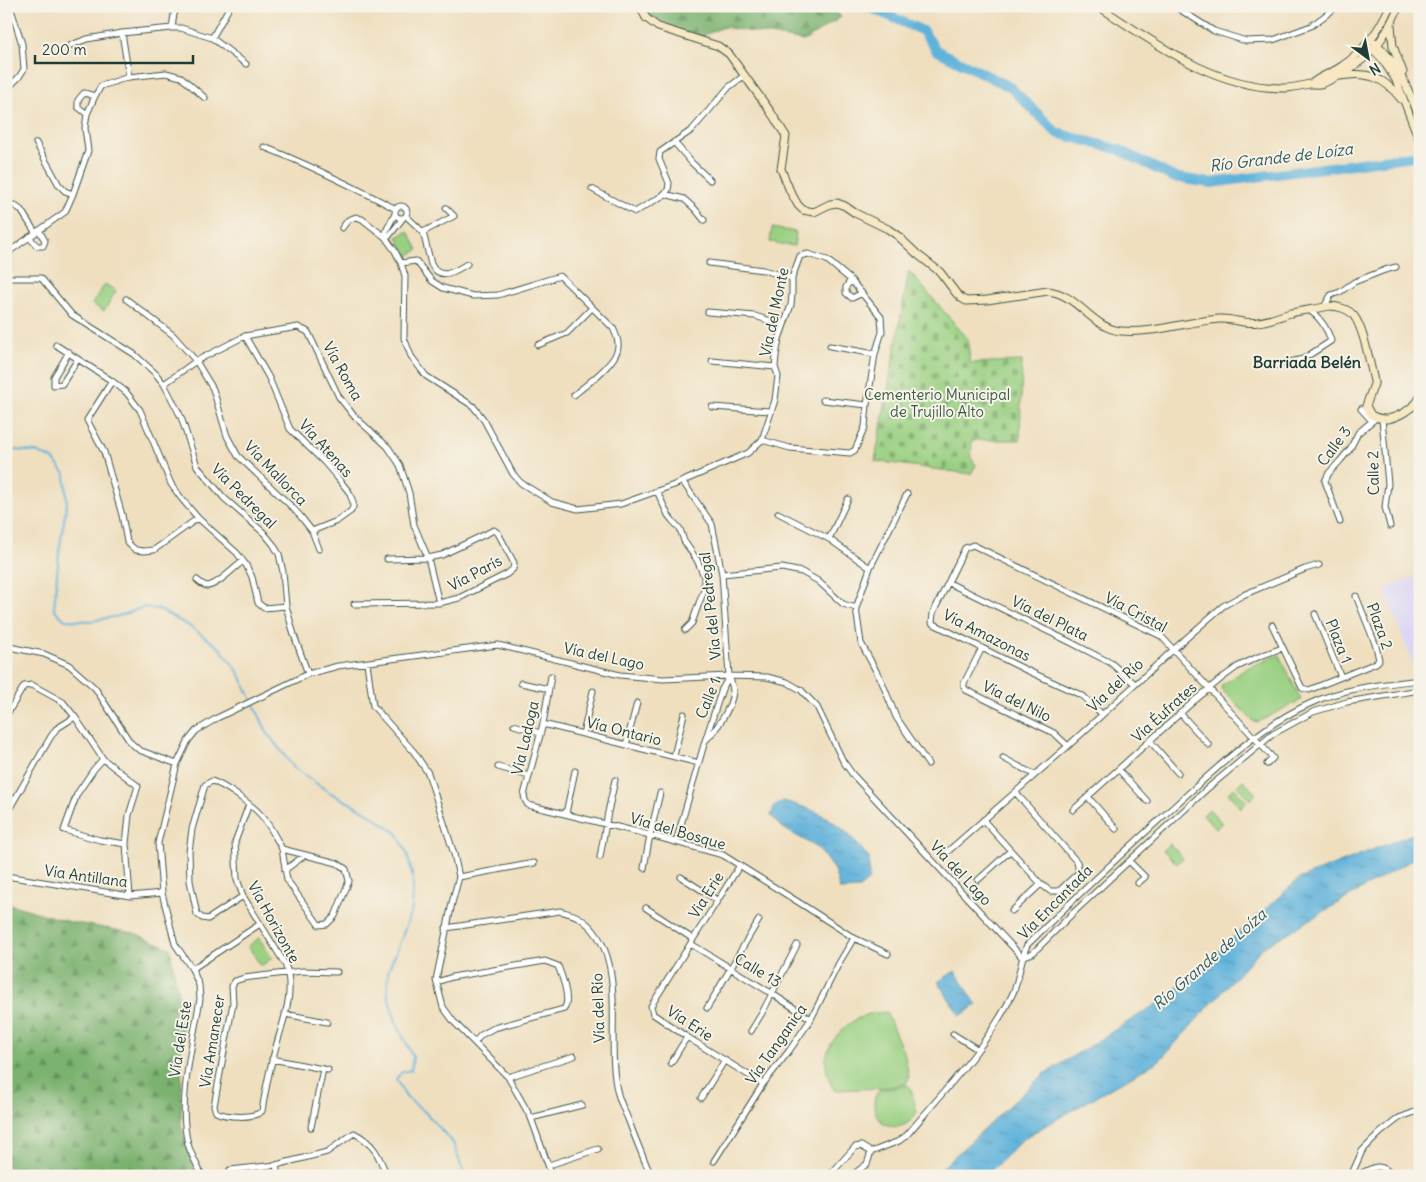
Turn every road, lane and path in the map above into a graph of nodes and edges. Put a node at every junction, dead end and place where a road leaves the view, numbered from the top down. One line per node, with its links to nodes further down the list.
1 (10, 6): 22 (street)
2 (178, 6): 11 (street)
3 (230, 6): 13 (street)
4 (640, 6): 17 (main road)
5 (1098, 6): 21 (main road)
6 (1174, 6): 7 (street)
7 (1338, 6)
8 (1390, 6): 15 (main road)
9 (1399, 6): 10 (main road)
10 (1391, 25): 15 (main road); 20 (main road)
11 (172, 28): 12 (street); 13 (street)
12 (122, 33): 14 (street); 18 (street)
13 (212, 38): 16 (street)
14 (71, 45)
15 (1373, 45): 19 (main road); 20 (main road); 21 (main road); 25 (main road)
16 (246, 64)
17 (745, 75): 29 (street); 57 (main road)
18 (130, 77): 23 (street); 24 (street)
19 (1334, 78): 21 (main road); 25 (main road)
20 (1405, 82): 27 (main road)
21 (1312, 84)
22 (6, 90)
23 (94, 96): 26 (street); 26 (street)
24 (205, 98)
25 (1404, 103): 30 (main road)
26 (87, 114): 34 (street)
27 (1420, 119)
28 (36, 142): 34 (street)
29 (674, 142): 32 (street); 35 (street)
30 (1420, 142)
31 (264, 147): 38 (street)
32 (710, 180)
33 (592, 189): 35 (street)
34 (73, 194): 42 (street)
35 (665, 194): 40 (street)
36 (14, 205): 42 (street)
37 (446, 208): 43 (street)
38 (396, 211): 39 (street); 39 (street); 45 (street)
39 (404, 217): 43 (street); 45 (street)
40 (704, 220)
41 (342, 228): 45 (street)
42 (37, 231): 44 (street); 44 (street)
43 (423, 232): 47 (street)
44 (29, 237): 50 (street)
45 (385, 237): 46 (street)
46 (401, 263): 56 (street); 83 (street)
47 (467, 264)
48 (709, 264): 51 (street)
49 (1396, 267): 55 (street)
50 (6, 277): 72 (street, Vía Pedregal)
51 (792, 278): 52 (street, Vía del Monte); 59 (street, Vía del Monte)
52 (851, 280): 53 (street, Vía del Monte); 53 (street)
53 (862, 293): 65 (street, Vía del Monte)
54 (126, 299): 67 (street, Vía Mallorca)
55 (1324, 307): 57 (main road); 80 (main road)
56 (592, 308): 62 (street); 73 (street)
57 (1307, 310): 69 (street)
58 (708, 312): 59 (street)
59 (783, 325): 70 (street, Vía del Monte)
60 (245, 336): 67 (street, Vía Roma); 90 (street, Vía Atenas); 94 (street, Vía Roma)
61 (56, 345): 64 (street)
62 (538, 345)
63 (830, 346): 65 (street)
64 (69, 352): 66 (street); 66 (street)
65 (875, 354): 76 (street, Vía del Monte)
66 (78, 359): 71 (street)
67 (196, 361): 72 (street, Vía Roma); 90 (street, Vía Mallorca)
68 (712, 361): 70 (street)
69 (1274, 366)
70 (775, 367): 79 (street, Vía del Monte)
71 (112, 381): 87 (street); 87 (street)
72 (164, 384): 105 (street, Vía Pedregal)
73 (574, 395)
74 (1420, 398): 80 (main road)
75 (823, 400): 76 (street)
76 (867, 405): 81 (street, Vía del Monte)
77 (712, 407): 79 (street)
78 (1361, 409): 80 (street)
79 (771, 411): 81 (street, Vía del Monte)
80 (1377, 420): 88 (street, Calle 3); 89 (street, Calle 2)
81 (762, 440): 82 (street)
82 (683, 482): 83 (street); 99 (street, Vía del Pedregal)
83 (657, 492): 109 (street)
84 (907, 494): 98 (street)
85 (848, 499): 91 (street)
86 (778, 513): 91 (street)
87 (198, 518): 96 (street)
88 (1340, 522)
89 (1390, 526)
90 (312, 531): 93 (street, Vía Mallorca)
91 (829, 538): 98 (street)
92 (969, 547): 101 (street, Vía Amazonas); 113 (street, Vía Cristal)
93 (318, 549)
94 (428, 558): 95 (street, Vía París); 103 (street, Vía Roma); 103 (street, Vía París)
95 (387, 559)
96 (243, 561): 100 (street); 105 (street)
97 (1319, 565): 113 (street, Vía del Río)
98 (870, 568): 106 (street)
99 (722, 574): 106 (street); 117 (street, Vía del Pedregal)
100 (197, 580)
101 (949, 583): 111 (street, Vía Amazonas); 121 (street, Vía del Plata)
102 (1356, 596): 118 (street, Plaza 2)
103 (439, 603): 104 (street, Vía París)
104 (354, 604)
105 (286, 606): 115 (street, Vía Pedregal)
106 (856, 608): 148 (street)
107 (1315, 614): 118 (street, Plaza 1)
108 (1272, 625): 112 (street)
109 (685, 630)
110 (6, 643): 147 (street)
111 (982, 648): 129 (street, Vía Amazonas); 142 (street, Vía del Nilo)
112 (1282, 648): 118 (street); 123 (street, Vía Éufrates)
113 (1174, 649): 121 (street, Vía del Río); 123 (street, Vía Cristal)
114 (368, 663): 115 (street, Vía del Lago); 117 (street, Vía del Lago); 183 (street)
115 (308, 674): 147 (street, Vía del Lago)
116 (551, 676): 122 (street, Vía Ladoga)
117 (730, 676): 137 (street, Calle 1); 137 (street, Calle 1); 201 (street, Vía del Lago)
118 (1341, 677)
119 (1420, 680): 136 (street, Vía Encantada)
120 (521, 683): 122 (street)
121 (1135, 684): 129 (street, Vía del Río)
122 (549, 689): 132 (street, Vía Ladoga)
123 (1209, 689): 127 (street, Vía Éufrates); 136 (street, Vía Cristal)
124 (593, 690): 135 (street)
125 (1420, 690): 139 (street, Vía Encantada)
126 (637, 703): 140 (street)
127 (1180, 713): 138 (street, Vía Éufrates); 141 (street)
128 (684, 714): 143 (street)
129 (1102, 714): 142 (street, Vía del Río)
130 (6, 716): 131 (street)
131 (75, 716): 145 (street); 166 (street)
132 (543, 724): 134 (street, Vía Ladoga); 135 (street, Vía Ontario)
133 (514, 725): 134 (street)
134 (540, 733): 155 (street, Vía Ladoga)
135 (583, 734): 140 (street, Vía Ontario)
136 (1254, 737): 139 (street, Vía Cristal); 201 (street, Vía Encantada)
137 (705, 741): 146 (street, Calle 1)
138 (1150, 741): 151 (street, Vía Éufrates); 153 (street)
139 (1260, 744): 149 (street, Vía Cristal); 177 (street, Vía Encantada)
140 (626, 745): 143 (street, Vía Ontario)
141 (1209, 745)
142 (1068, 746): 154 (street, Vía del Río)
143 (674, 756): 146 (street, Vía Ontario)
144 (1003, 758): 154 (street)
145 (103, 759): 171 (street); 171 (street)
146 (699, 763): 170 (street, Calle 1)
147 (177, 764): 188 (street, Vía del Este)
148 (928, 764)
149 (1267, 764)
150 (498, 767): 155 (street)
151 (1119, 770): 159 (street, Vía Éufrates); 160 (street)
152 (575, 771): 164 (street)
153 (1178, 772)
154 (1035, 775): 158 (street, Vía del Río)
155 (529, 776): 162 (street, Vía Ladoga)
156 (615, 780): 167 (street)
157 (660, 793): 169 (street)
158 (1016, 793): 165 (street, Vía del Río); 187 (street)
159 (1088, 797): 163 (street, Vía Éufrates); 168 (street)
160 (1147, 801)
161 (249, 804): 172 (street); 190 (street, Vía Horizonte); 190 (street)
162 (528, 805): 164 (street, Vía del Bosque)
163 (1073, 810)
164 (566, 814): 167 (street, Vía del Bosque)
165 (983, 820): 173 (street); 174 (street, Vía del Río)
166 (6, 821)
167 (606, 824): 169 (street, Vía del Bosque); 176 (street)
168 (1116, 829)
169 (650, 835): 170 (street, Vía del Bosque); 180 (street)
170 (676, 842): 179 (street, Vía del Bosque)
171 (126, 844): 189 (street)
172 (282, 849): 175 (street); 181 (street)
173 (1010, 851): 185 (street); 187 (street)
174 (946, 853)
175 (305, 855): 181 (street); 181 (street)
176 (600, 857)
177 (1130, 861): 186 (street); 201 (street, Vía Encantada)
178 (534, 863): 183 (street)
179 (740, 865): 191 (street, Via Erie); 197 (street, Vía del Bosque)
180 (644, 868)
181 (285, 870)
182 (6, 876): 189 (street, Vía Antillana)
183 (459, 877): 196 (street)
184 (681, 877): 191 (street)
185 (978, 880)
186 (1138, 883)
187 (1041, 884): 193 (street)
188 (162, 893): 189 (street, Vía Antillana); 202 (street, Vía del Este)
189 (130, 896)
190 (243, 896): 195 (street, Vía Horizonte)
191 (717, 900): 198 (street, Via Erie)
192 (646, 908): 198 (street, Calle 13)
193 (1012, 911)
194 (759, 920): 203 (street)
195 (260, 924): 202 (street); 205 (street, Vía Horizonte)
196 (446, 928): 206 (street); 239 (street, Vía del Río)
197 (854, 938): 200 (street, Vía del Bosque); 210 (street, Vía Tanganica)
198 (692, 941): 203 (street, Calle 13); 214 (street, Vía Erie)
199 (797, 944): 207 (street)
200 (888, 954)
201 (1022, 957): 216 (street)
202 (192, 969): 235 (street, Vía del Este)
203 (731, 969): 207 (street, Calle 13); 208 (street)
204 (337, 972): 205 (street)
205 (289, 973): 209 (street, Vía Horizonte); 226 (street, Vía Amanecer)
206 (437, 982): 215 (street); 215 (street)
207 (772, 993): 210 (street, Calle 13); 212 (street)
208 (707, 1008)
209 (285, 1014): 211 (street); 218 (street, Vía Horizonte)
210 (811, 1019): 222 (street, Vía Tanganica)
211 (327, 1022)
212 (751, 1031)
213 (953, 1034): 216 (street)
214 (687, 1037): 219 (street, Vía Erie); 220 (street)
215 (475, 1042): 221 (street)
216 (977, 1049): 230 (street)
217 (574, 1056): 221 (street)
218 (272, 1059): 226 (street, Vía Horizonte); 228 (street)
219 (725, 1060): 222 (street, Vía Erie); 223 (street)
220 (671, 1063)
221 (508, 1077): 227 (street)
222 (762, 1084): 231 (street, Vía Tanganica)
223 (701, 1098)
224 (582, 1105): 227 (street)
225 (1420, 1110): 242 (street)
226 (262, 1111)
227 (532, 1118): 233 (street)
228 (311, 1127)
229 (598, 1149): 233 (street)
230 (871, 1152): 240 (street); 241 (street)
231 (714, 1161)
232 (276, 1165): 234 (street); 236 (street); 237 (street)
233 (548, 1165): 238 (street)
234 (230, 1170)
235 (202, 1176)
236 (278, 1176)
237 (387, 1176)
238 (552, 1176)
239 (651, 1176)
240 (830, 1176)
241 (851, 1176)
242 (1351, 1176)
243 (1357, 1176): 244 (street)
244 (1392, 1176)

